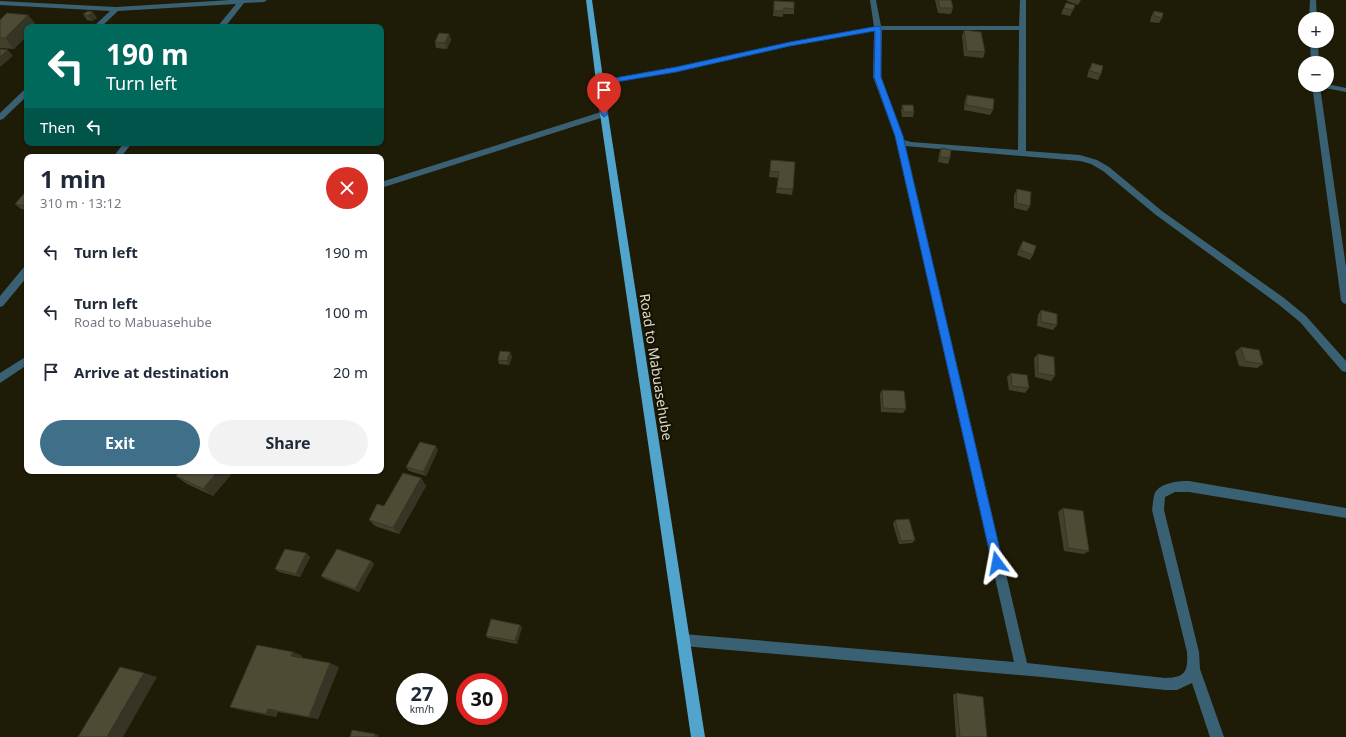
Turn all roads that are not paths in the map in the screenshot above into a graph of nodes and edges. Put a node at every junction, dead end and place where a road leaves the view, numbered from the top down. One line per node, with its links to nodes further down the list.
1 (264, 0): 6 (street)
2 (589, 0): 14 (main road, Road to Mabuasehube)
3 (873, 0): 12 (street)
4 (1023, 0): 13 (street)
5 (1312, 0): 9 (street)
6 (241, 2): 8 (street); 11 (street)
7 (0, 3): 8 (street)
8 (116, 9): 10 (street)
9 (1313, 12)
10 (100, 24)
11 (223, 24)
12 (878, 28): 13 (street); 14 (street); 21 (street)
13 (1023, 28): 23 (street)
14 (600, 82): 19 (main road, Road to Mabuasehube)
15 (1334, 88): 16 (street)
16 (1346, 90)
17 (1317, 92): 27 (street)
18 (24, 95): 20 (street)
19 (604, 114): 25 (street); 33 (main road, Road to Mabuasehube)
20 (0, 116)
21 (900, 142): 23 (street); 34 (street)
22 (126, 146): 24 (street)
23 (1022, 153): 30 (street)
24 (119, 154)
25 (384, 184)
26 (24, 274): 28 (street)
27 (1346, 300)
28 (0, 303)
29 (24, 362): 31 (street)
30 (1346, 368)
31 (0, 379)
32 (1346, 513): 35 (street)
33 (683, 640): 34 (street); 36 (main road, Road to Mabuasehube)
34 (1022, 669): 35 (street)
35 (1194, 669): 37 (street)
36 (698, 737)
37 (1216, 737)

